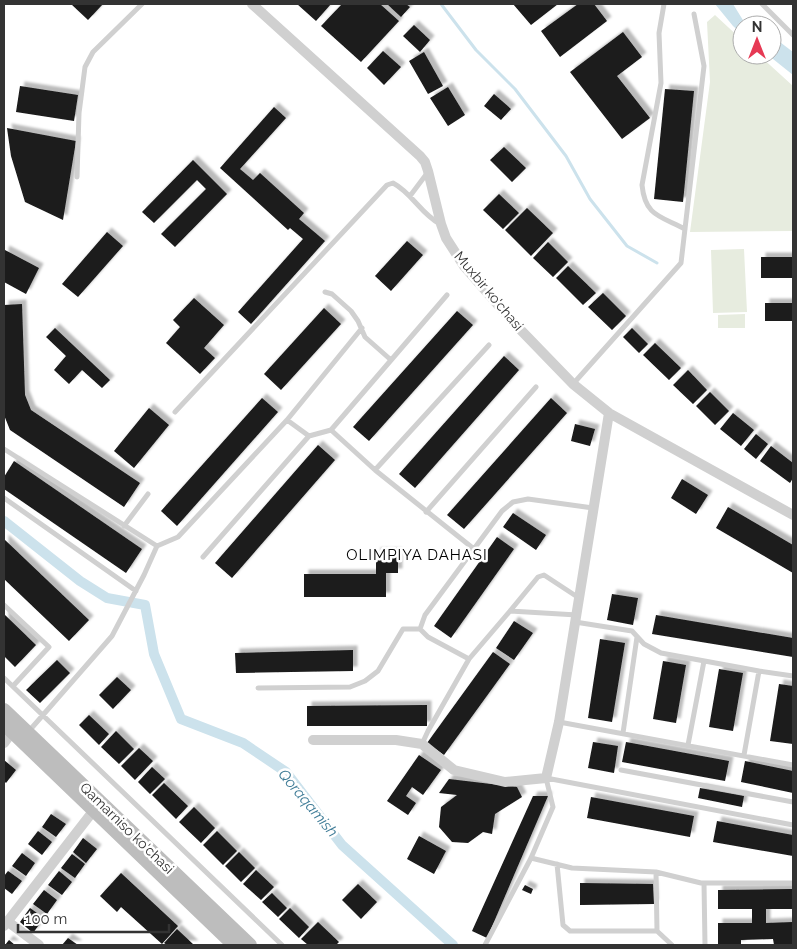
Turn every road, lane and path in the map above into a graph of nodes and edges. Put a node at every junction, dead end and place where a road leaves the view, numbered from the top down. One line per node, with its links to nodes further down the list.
1 (142, 4): 8 (lane)
2 (252, 4): 7 (street, Muxbir ko'chasi)
3 (664, 4): 11 (lane)
4 (762, 4): 6 (lane)
5 (694, 14): 11 (lane)
6 (793, 35)
7 (428, 172): 9 (lane); 10 (street, Muxbir ko'chasi)
8 (77, 177)
9 (410, 196): 10 (lane); 19 (lane)
10 (441, 224): 17 (street, Muxbir ko'chasi)
11 (685, 229): 17 (lane)
12 (325, 292): 14 (lane)
13 (447, 295): 16 (lane)
14 (362, 328): 16 (lane); 21 (lane)
15 (489, 345): 25 (lane)
16 (391, 360): 22 (lane)
17 (573, 384): 20 (street, Muxbir ko'chasi)
18 (536, 387): 29 (lane)
19 (175, 412)
20 (608, 413): 28 (street); 30 (street, Muxbir ko'chasi)
21 (287, 420): 23 (lane); 32 (lane)
22 (331, 430): 23 (lane); 25 (lane)
23 (309, 436): 34 (lane)
24 (4, 449): 31 (lane)
25 (375, 470): 29 (lane)
26 (148, 494): 31 (lane)
27 (4, 498): 35 (lane)
28 (593, 508): 33 (lane); 36 (street)
29 (426, 512): 33 (lane)
30 (793, 515)
31 (124, 526): 32 (lane)
32 (157, 546): 35 (lane)
33 (474, 549): 40 (lane)
34 (203, 557)
35 (136, 591): 50 (lane)
36 (579, 599): 38 (lane); 39 (street)
37 (4, 605): 47 (lane)
38 (510, 611): 39 (lane); 42 (lane)
39 (576, 619): 41 (lane); 51 (street)
40 (420, 629): 42 (lane); 48 (lane)
41 (637, 637): 43 (lane); 54 (lane)
42 (469, 659): 56 (lane)
43 (704, 661): 44 (lane); 57 (lane)
44 (759, 671): 45 (lane); 58 (lane)
45 (793, 676)
46 (4, 678): 47 (lane)
47 (13, 686): 50 (lane)
48 (258, 688)
49 (4, 710): 53 (main road, Qamarniso ko'chasi)
50 (42, 715): 53 (lane); 75 (lane)
51 (559, 722): 54 (lane); 61 (street)
52 (6, 733): 63 (main road, Qamarniso ko'chasi)
53 (28, 733): 74 (main road, Qamarniso ko'chasi)
54 (624, 733): 57 (lane)
55 (313, 740): 56 (street)
56 (422, 744): 61 (street)
57 (688, 745): 58 (lane)
58 (744, 755): 59 (lane)
59 (793, 765)
60 (621, 770): 62 (lane)
61 (546, 778): 64 (lane); 65 (lane)
62 (793, 802)
63 (94, 810): 70 (street); 73 (main road, Qamarniso ko'chasi)
64 (793, 825)
65 (531, 858): 66 (lane); 76 (lane)
66 (557, 864): 67 (lane); 71 (lane)
67 (656, 872): 68 (lane); 71 (lane)
68 (704, 883): 69 (lane); 78 (lane)
69 (793, 883)
70 (5, 923): 72 (street)
71 (657, 931): 77 (lane)
72 (39, 945)
73 (234, 945)
74 (250, 945)
75 (282, 945)
76 (485, 945)
77 (672, 945)
78 (705, 945)

